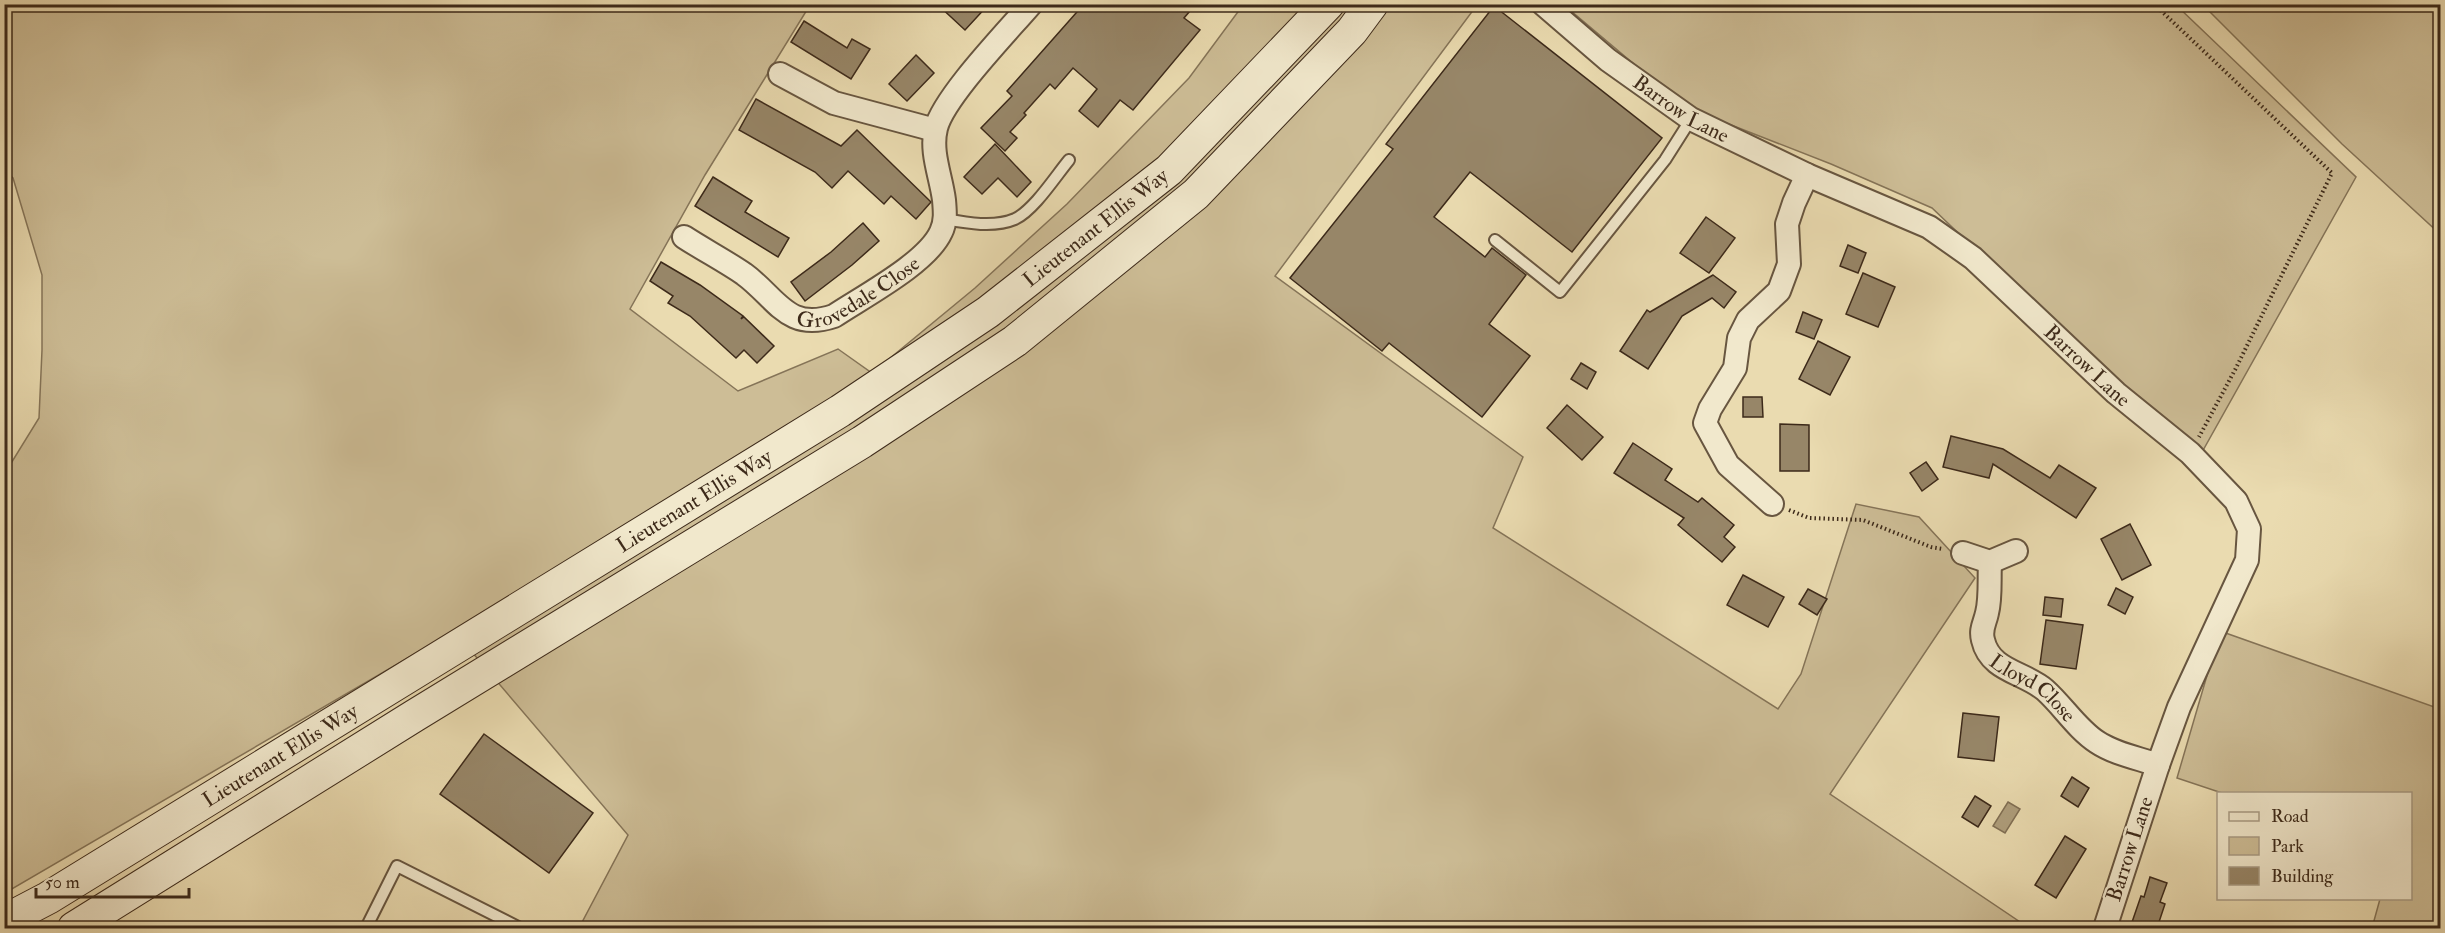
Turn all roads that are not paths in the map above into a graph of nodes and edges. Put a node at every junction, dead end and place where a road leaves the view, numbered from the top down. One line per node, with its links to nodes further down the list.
1 (1031, 4): 7 (street, Grovedale Close)
2 (1328, 4): 18 (main road, Lieutenant Ellis Way)
3 (1372, 4): 19 (main road, Lieutenant Ellis Way)
4 (1543, 4): 6 (street, Barrow Lane)
5 (780, 74): 7 (street)
6 (1691, 119): 9 (street, Barrow Lane); 12 (lane)
7 (935, 130): 10 (street, Grovedale Close)
8 (1069, 160): 10 (lane)
9 (1807, 175): 13 (street); 17 (street, Barrow Lane)
10 (945, 219): 11 (street, Grovedale Close)
11 (684, 237)
12 (1494, 240)
13 (1772, 504)
14 (2016, 551): 16 (street)
15 (1963, 553): 16 (street)
16 (1990, 562): 17 (street, Lloyd Close)
17 (2158, 765): 22 (street, Barrow Lane)
18 (4, 921)
19 (74, 928)
20 (366, 928): 21 (lane)
21 (520, 928)
22 (2105, 928)

